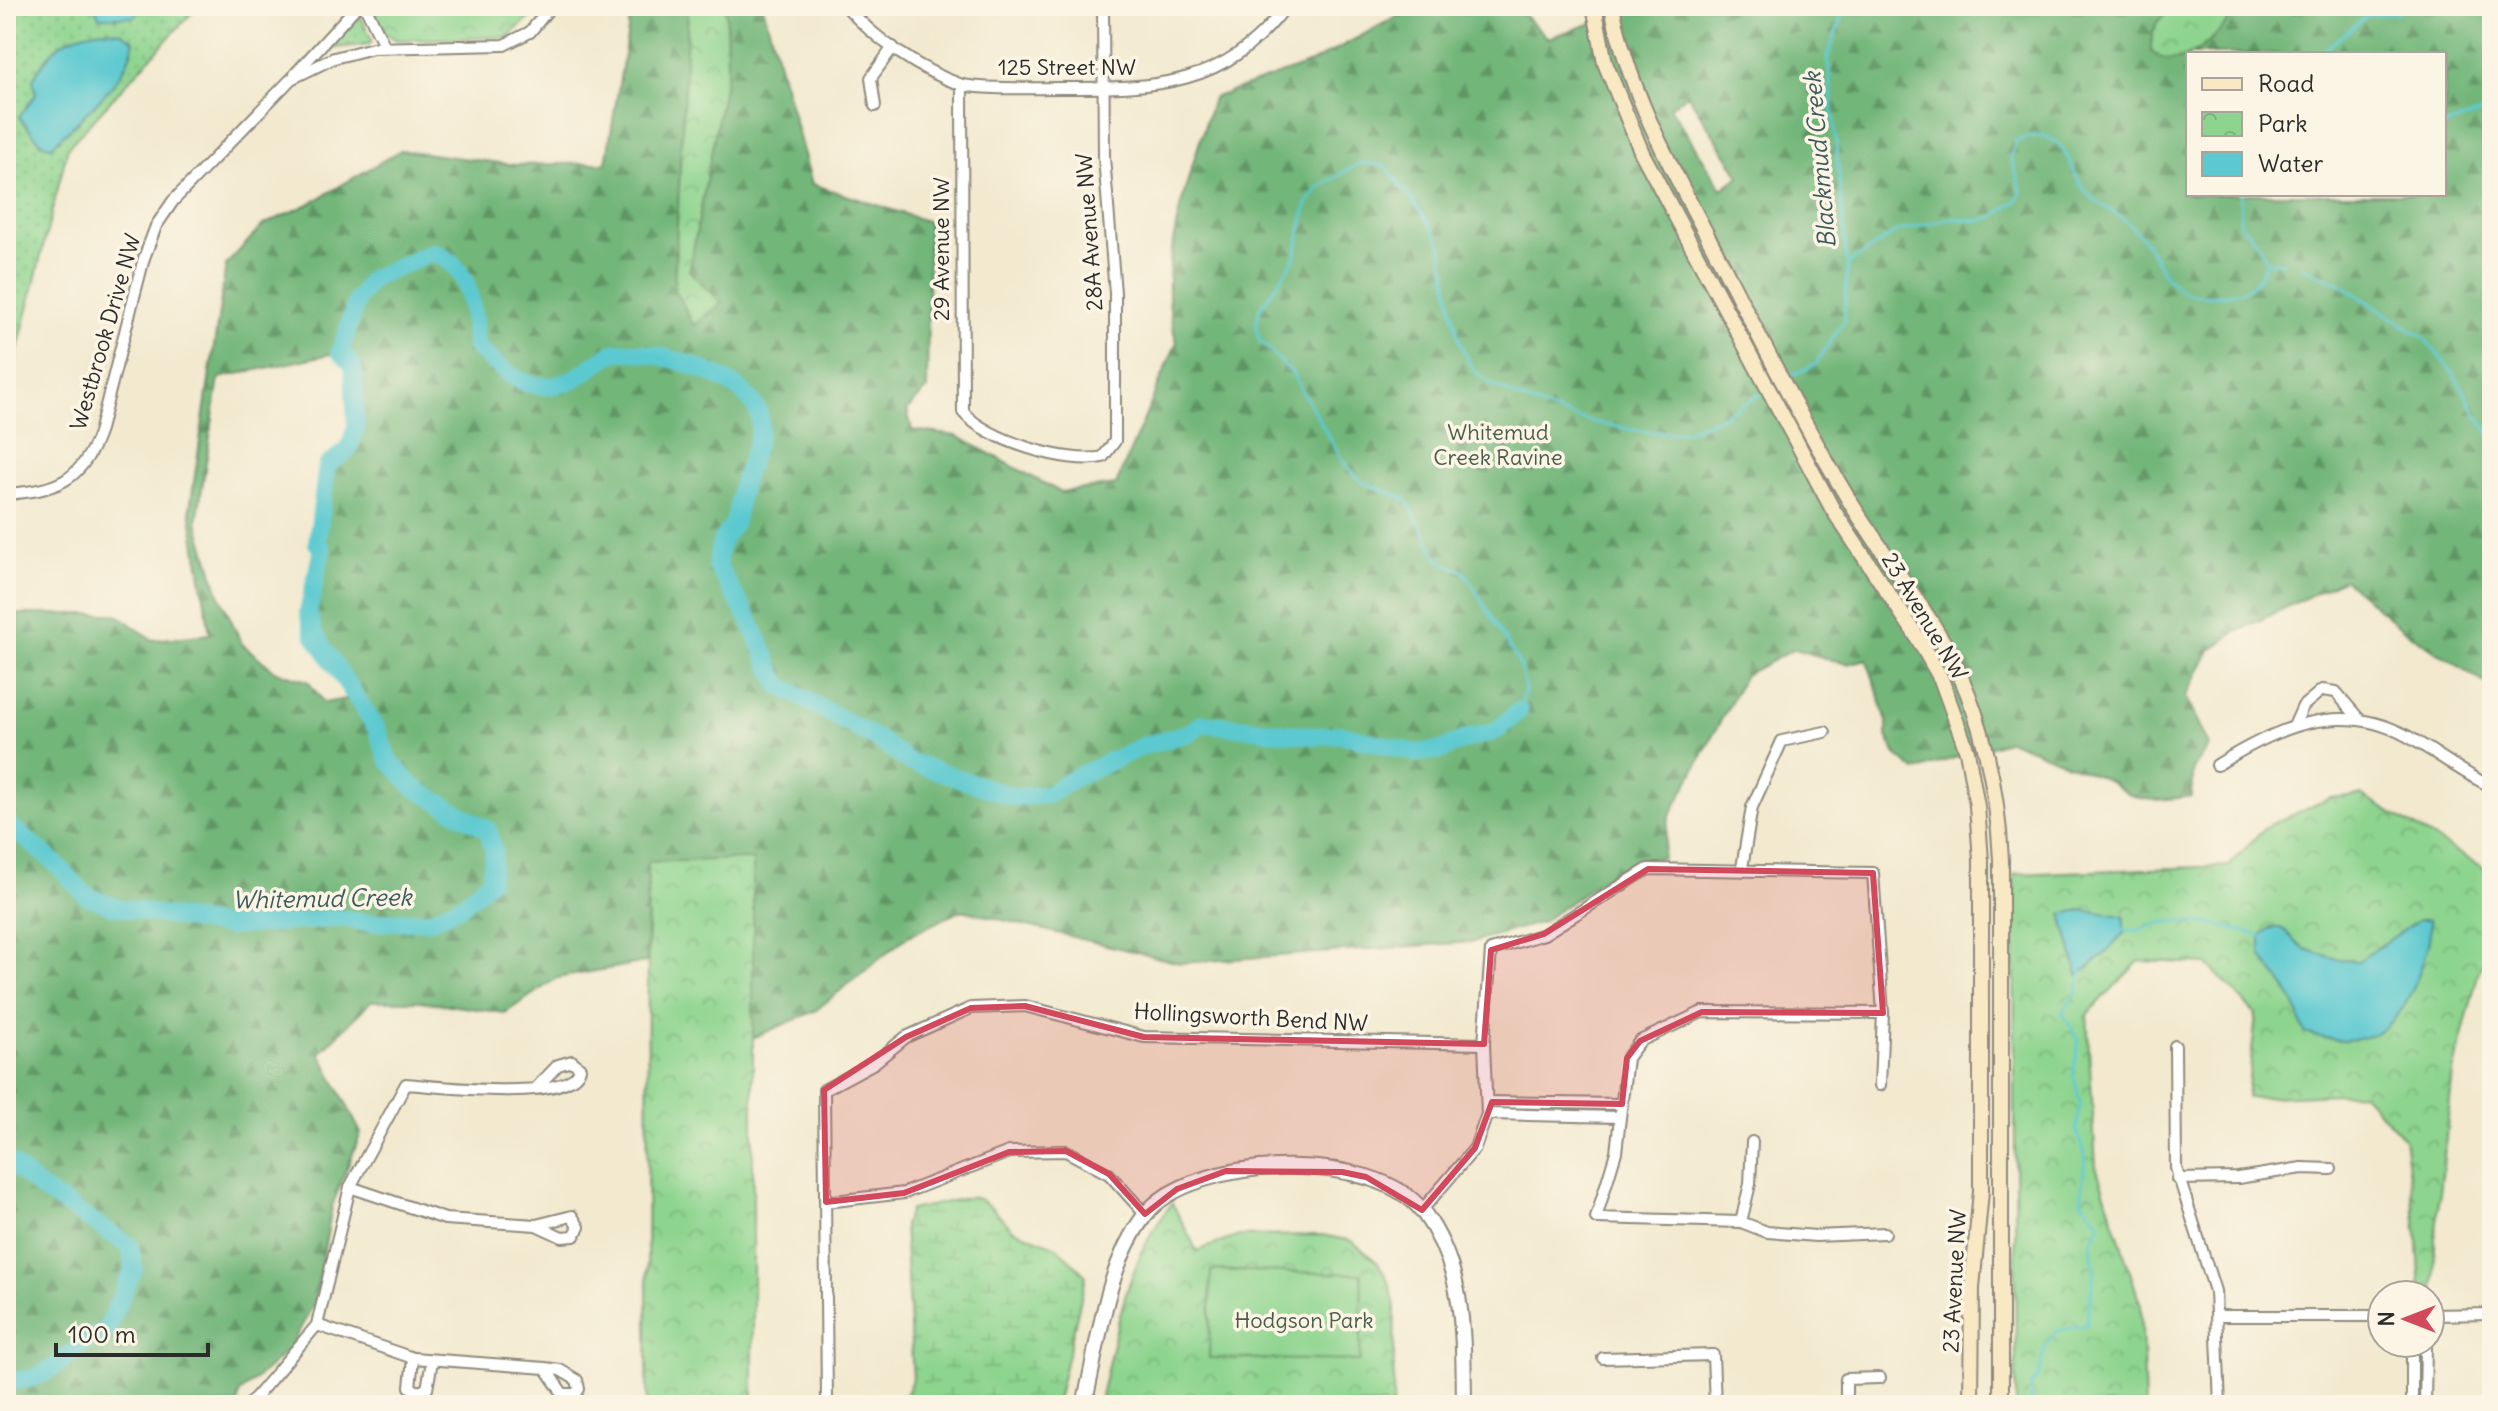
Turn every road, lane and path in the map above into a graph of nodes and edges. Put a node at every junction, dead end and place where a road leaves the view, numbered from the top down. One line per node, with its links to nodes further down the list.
1 (357, 6): 11 (street, Westbrook Drive NW)
2 (365, 6): 9 (street)
3 (551, 6): 9 (street, Westbrook Drive NW)
4 (846, 6): 10 (street, 125 Street NW)
5 (1103, 6): 13 (street, 28A Avenue NW)
6 (1286, 6): 13 (street, 125 Street NW)
7 (1594, 6): 59 (main road, 23 Avenue NW)
8 (1612, 6): 60 (main road, 23 Avenue NW)
9 (385, 47): 11 (street, Westbrook Drive NW)
10 (893, 47): 12 (street, 125 Street NW); 14 (street)
11 (291, 79): 16 (street, Westbrook Drive NW)
12 (962, 85): 13 (street, 125 Street NW); 15 (street, 29 Avenue NW)
13 (1103, 88): 15 (street, 28A Avenue NW)
14 (875, 106)
15 (1108, 454)
16 (6, 494)
17 (2359, 719): 18 (street); 18 (street); 21 (street)
18 (2294, 726): 20 (street)
19 (1825, 732): 22 (street)
20 (2217, 765)
21 (2492, 787)
22 (1742, 868): 23 (street); 24 (street)
23 (1883, 1013): 26 (street); 28 (street)
24 (1484, 1044): 29 (street); 35 (street, Hollingsworth Bend NW)
25 (2175, 1046): 33 (street)
26 (1880, 1085)
27 (536, 1088): 34 (street)
28 (1622, 1104): 29 (street); 30 (street)
29 (1487, 1108): 30 (street); 36 (street)
30 (1620, 1117): 38 (street)
31 (1752, 1142): 38 (street)
32 (2331, 1169): 33 (street)
33 (2177, 1179): 43 (street)
34 (350, 1187): 39 (street); 45 (street)
35 (826, 1202): 37 (street); 53 (street, Hollingsworth Bend NW)
36 (1422, 1210): 37 (street); 56 (street)
37 (1145, 1214): 55 (street)
38 (1741, 1222): 40 (street)
39 (536, 1225)
40 (1885, 1233)
41 (2492, 1314): 42 (street)
42 (2446, 1315)
43 (2219, 1316): 44 (street); 61 (street)
44 (2366, 1316)
45 (317, 1325): 46 (street); 54 (street)
46 (413, 1358): 50 (street); 50 (street)
47 (1603, 1358): 57 (street)
48 (2412, 1359): 62 (street)
49 (2426, 1359): 63 (street)
50 (432, 1361): 51 (street)
51 (545, 1368)
52 (1880, 1378): 58 (street)
53 (827, 1399)
54 (249, 1405)
55 (1084, 1405)
56 (1464, 1405)
57 (1715, 1405)
58 (1846, 1405)
59 (1971, 1405)
60 (2001, 1405)
61 (2220, 1405)
62 (2412, 1405)
63 (2425, 1405)

